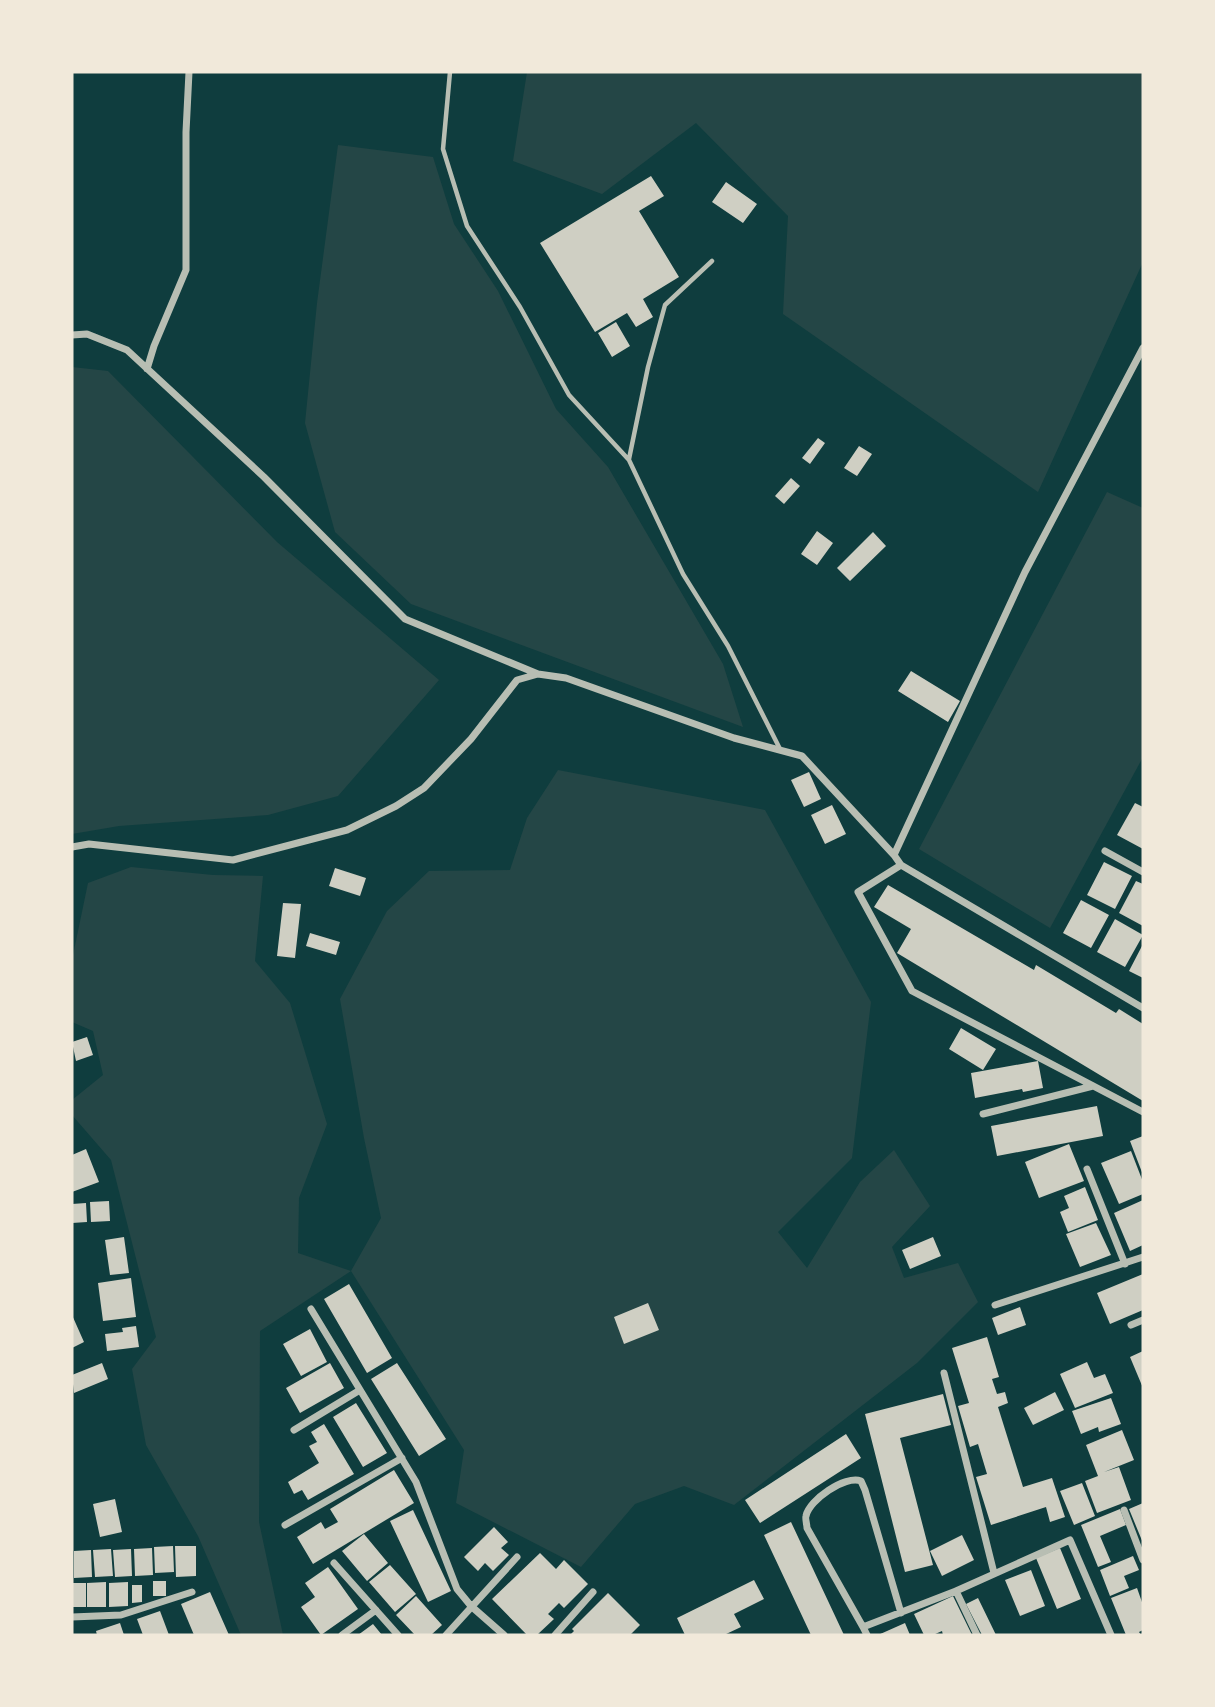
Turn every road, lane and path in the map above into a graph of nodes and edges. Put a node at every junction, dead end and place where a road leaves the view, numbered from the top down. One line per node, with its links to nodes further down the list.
1 (189, 72): 6 (street)
2 (450, 72): 7 (lane)
3 (712, 261): 7 (lane)
4 (72, 335): 6 (street)
5 (1143, 348): 12 (street)
6 (147, 369): 8 (street)
7 (629, 460): 9 (lane)
8 (538, 674): 9 (street); 10 (street)
9 (781, 750): 12 (street)
10 (72, 847)
11 (1105, 851): 14 (street)
12 (894, 855): 13 (street)
13 (901, 865): 15 (street); 16 (street)
14 (1143, 872)
15 (1143, 1007)
16 (1093, 1086): 17 (street); 18 (street)
17 (1143, 1112)
18 (983, 1114)
19 (1087, 1168): 21 (street)
20 (1143, 1257): 21 (street)
21 (1125, 1264): 22 (street)
22 (995, 1305)
23 (311, 1309): 27 (street)
24 (1143, 1320): 25 (street)
25 (1132, 1325)
26 (944, 1373): 35 (street)
27 (360, 1390): 28 (street); 29 (street)
28 (294, 1430)
29 (402, 1458): 31 (street); 39 (street)
30 (1124, 1510): 33 (street)
31 (285, 1525)
32 (517, 1557): 39 (street)
33 (1143, 1560)
34 (334, 1563): 40 (street)
35 (994, 1573): 36 (street); 51 (street)
36 (956, 1591): 41 (street); 50 (street)
37 (192, 1592): 42 (street)
38 (593, 1592): 48 (street)
39 (471, 1606): 46 (street); 47 (street)
40 (376, 1610): 44 (street); 45 (street)
41 (901, 1613): 43 (street); 43 (street)
42 (72, 1616)
43 (863, 1626): 49 (street)
44 (342, 1635)
45 (398, 1635)
46 (446, 1635)
47 (504, 1635)
48 (555, 1635)
49 (867, 1635)
50 (977, 1635)
51 (1111, 1635)

